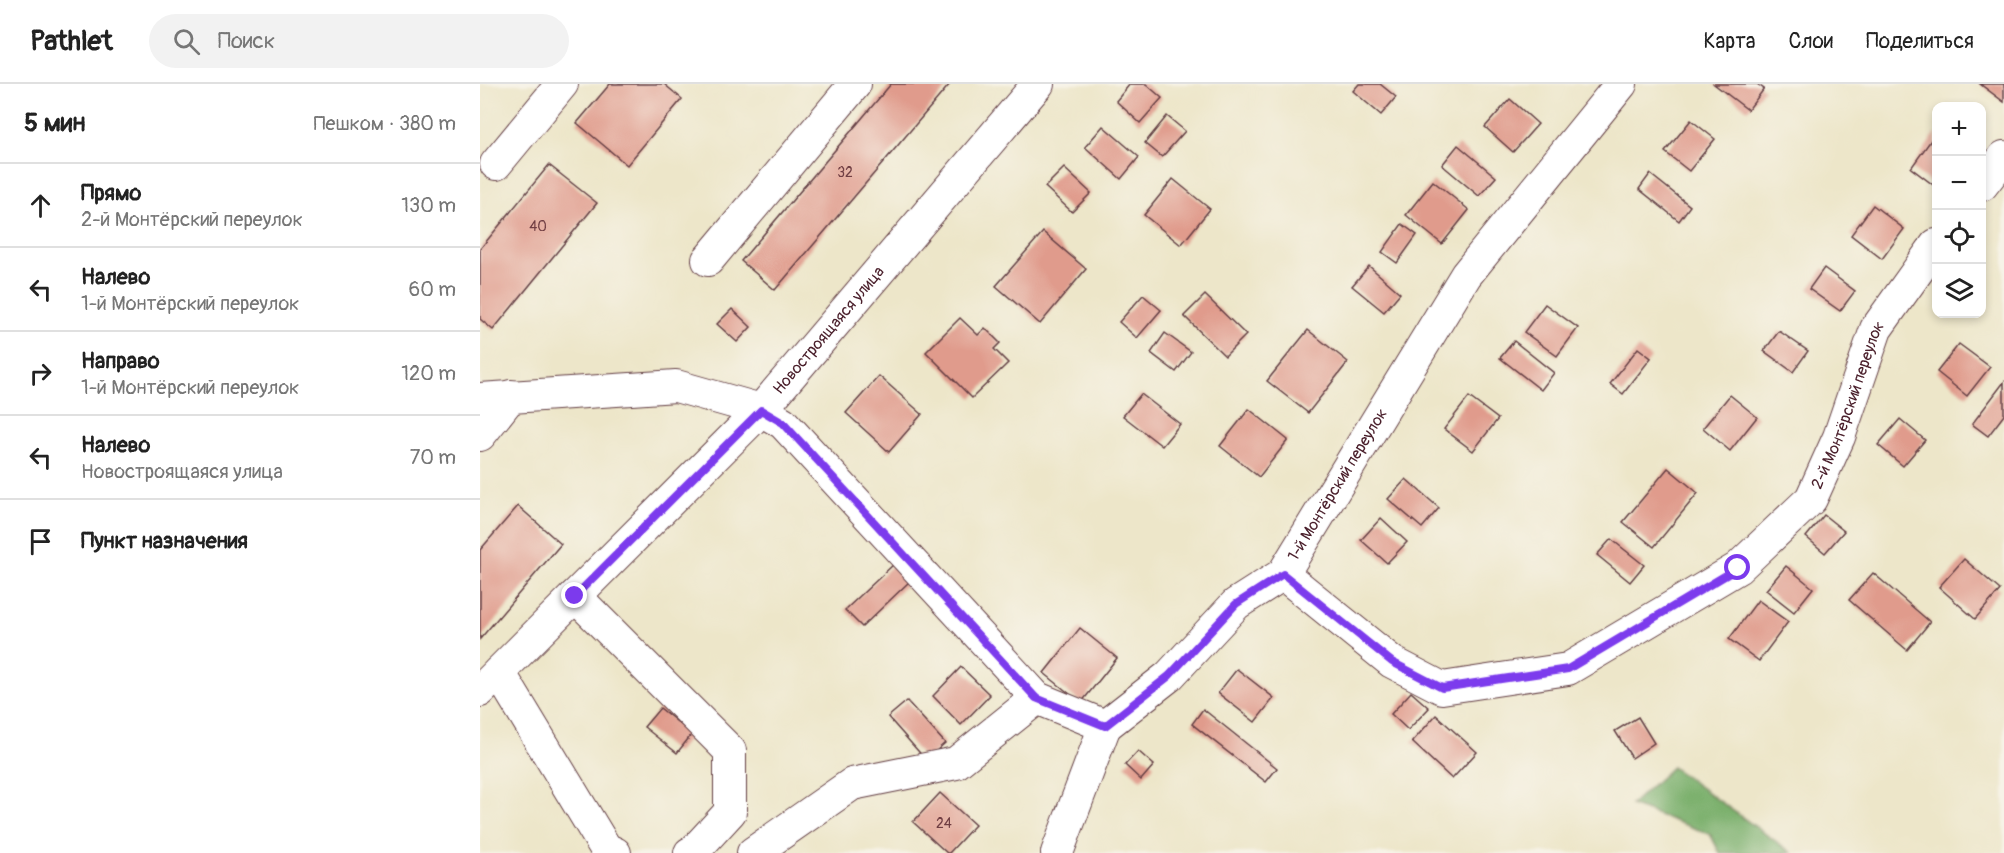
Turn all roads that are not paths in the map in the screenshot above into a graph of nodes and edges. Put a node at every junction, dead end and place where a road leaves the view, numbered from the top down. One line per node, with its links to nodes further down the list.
1 (562, 84): 6 (street)
2 (855, 84): 9 (street)
3 (1038, 84): 12 (street, Новостроящаяся улица)
4 (1621, 84): 14 (street, 1-й Монтёрский переулок)
5 (2004, 157): 7 (street)
6 (496, 164)
7 (1986, 179)
8 (1932, 252): 14 (street, 2-й Монтёрский переулок)
9 (708, 260)
10 (511, 396): 11 (street); 12 (street); 13 (street)
11 (480, 399)
12 (761, 410): 15 (street, Новостроящаяся улица); 17 (street)
13 (480, 435)
14 (1283, 574): 18 (street, 1-й Монтёрский переулок)
15 (575, 596): 16 (street, Новостроящаяся улица); 20 (street)
16 (490, 682): 19 (street)
17 (1036, 698): 18 (street); 21 (street)
18 (1105, 726): 22 (street)
19 (615, 853)
20 (690, 853)
21 (753, 853)
22 (1058, 853)

